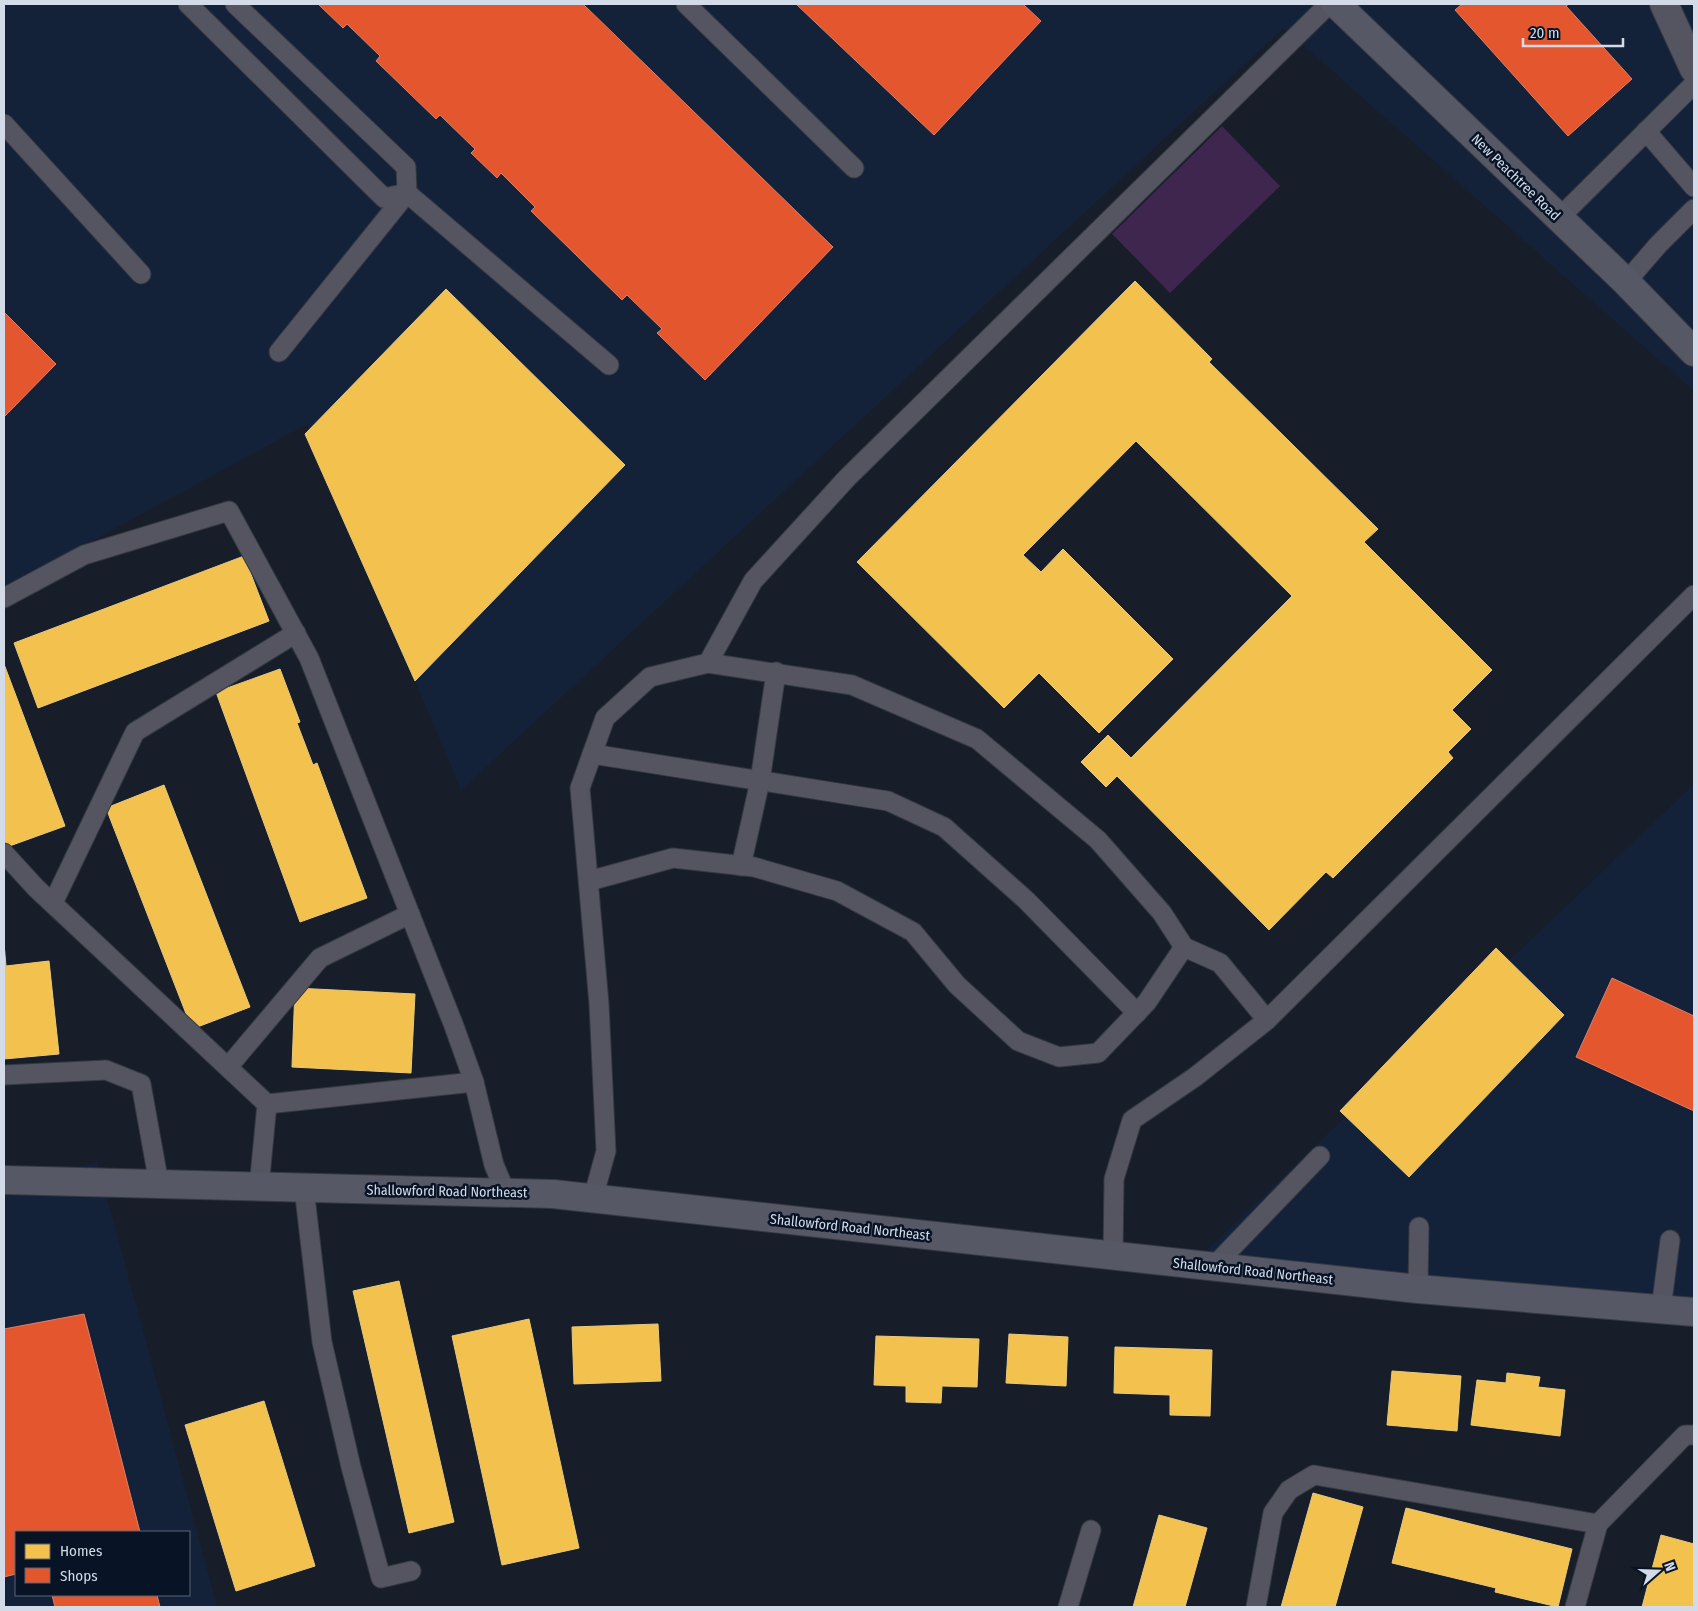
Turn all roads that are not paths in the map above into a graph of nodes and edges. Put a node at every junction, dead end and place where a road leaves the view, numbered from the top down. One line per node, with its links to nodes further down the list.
1 (188, 4): 13 (lane)
2 (235, 4): 13 (lane)
3 (686, 4): 11 (lane)
4 (1328, 4): 24 (lane)
5 (1336, 4): 15 (street, New Peachtree Road)
6 (1664, 4): 7 (street)
7 (1694, 69)
8 (1694, 84): 10 (lane)
9 (4, 124): 16 (lane)
10 (1646, 131): 12 (lane); 15 (lane)
11 (854, 168)
12 (1694, 187)
13 (407, 193): 18 (lane); 20 (lane)
14 (1694, 209): 17 (lane)
15 (1559, 218): 17 (street, New Peachtree Road)
16 (141, 274)
17 (1626, 282): 19 (street, New Peachtree Road)
18 (280, 352)
19 (1694, 352)
20 (609, 365)
21 (1694, 595): 35 (lane)
22 (4, 598): 23 (lane)
23 (296, 633): 31 (lane); 32 (lane)
24 (708, 663): 25 (lane); 26 (lane)
25 (776, 672): 27 (lane); 33 (lane)
26 (592, 754): 27 (lane); 30 (lane)
27 (760, 781): 29 (lane); 34 (lane)
28 (4, 853): 31 (lane)
29 (741, 866): 30 (lane); 34 (lane)
30 (589, 881): 46 (lane)
31 (53, 903): 36 (lane)
32 (410, 914): 36 (lane); 38 (lane)
33 (1184, 947): 34 (lane); 35 (lane)
34 (1136, 1013)
35 (1267, 1020): 49 (lane)
36 (228, 1067): 39 (lane)
37 (4, 1075): 42 (lane)
38 (474, 1082): 39 (lane); 45 (lane)
39 (267, 1104): 43 (lane)
40 (1320, 1156): 50 (lane)
41 (4, 1180): 42 (street, Shallowford Road Northeast)
42 (159, 1184): 43 (street, Shallowford Road Northeast)
43 (259, 1187): 44 (street, Shallowford Road Northeast)
44 (304, 1188): 45 (street, Shallowford Road Northeast); 57 (lane)
45 (506, 1193): 46 (street, Shallowford Road Northeast)
46 (594, 1198): 49 (street, Shallowford Road Northeast)
47 (1419, 1227): 51 (lane)
48 (1670, 1240): 52 (lane)
49 (1114, 1256): 50 (street, Shallowford Road Northeast)
50 (1214, 1266): 51 (street, Shallowford Road Northeast)
51 (1418, 1289): 52 (street, Shallowford Road Northeast)
52 (1660, 1309): 53 (street, Shallowford Road Northeast)
53 (1694, 1312)
54 (1694, 1435): 55 (lane)
55 (1598, 1524): 59 (lane); 60 (lane)
56 (1091, 1530): 58 (lane)
57 (411, 1571)
58 (1068, 1607)
59 (1256, 1607)
60 (1575, 1607)

